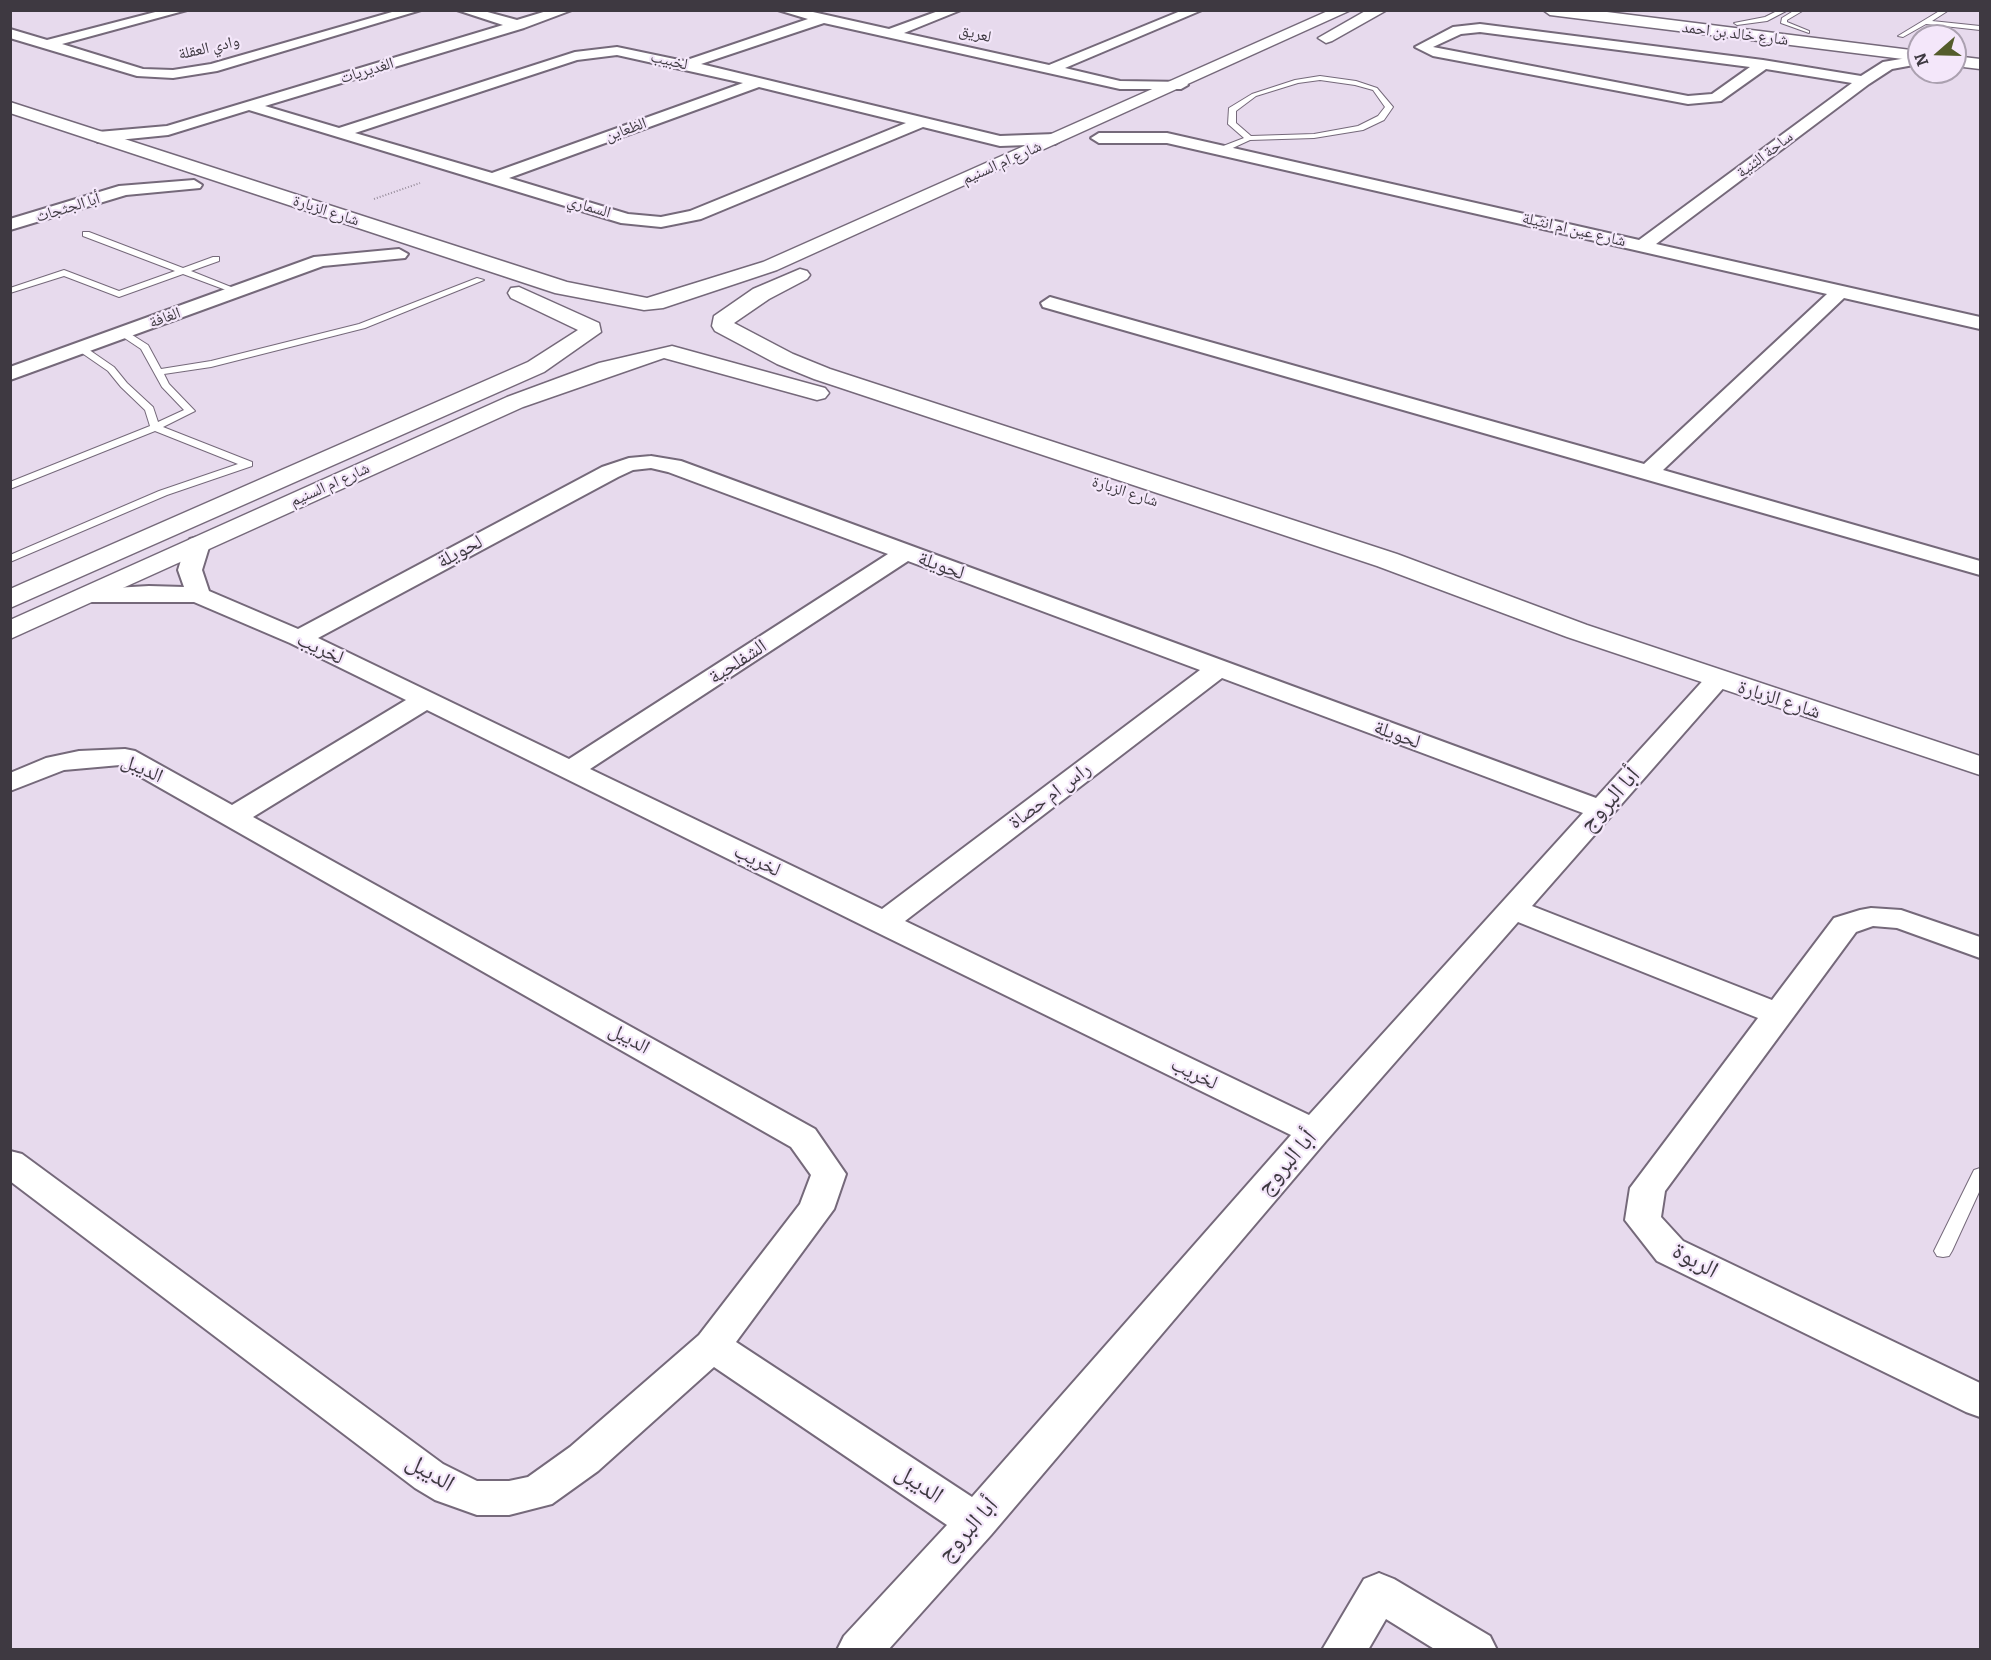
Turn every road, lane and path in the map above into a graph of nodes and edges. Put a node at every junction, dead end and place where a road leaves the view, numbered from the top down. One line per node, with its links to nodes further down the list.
1 (181, 10): 24 (street)
2 (415, 10): 24 (street, وادي العقلة)
3 (463, 10): 18 (street)
4 (566, 10): 18 (street, الغديريات)
5 (784, 10): 15 (street, لعريق)
6 (955, 10): 22 (street)
7 (1196, 10): 32 (street)
8 (1344, 10): 36 (main road, شارع ام السنيم)
9 (1380, 10): 46 (main road, شارع ام السنيم)
10 (1550, 10): 26 (main road, شارع خالد بن احمد)
11 (1627, 10): 17 (main road, شارع خالد بن احمد)
12 (1785, 10): 17 (lane)
13 (1801, 10): 20 (lane)
14 (1946, 10): 16 (lane)
15 (822, 19): 22 (street, لعريق); 30 (street)
16 (1926, 22): 19 (lane); 23 (lane)
17 (1737, 23): 20 (main road, شارع خالد بن احمد)
18 (519, 25): 38 (street, الغديريات)
19 (1980, 28)
20 (1808, 32): 25 (main road, شارع خالد بن احمد)
21 (10, 33): 24 (street, وادي العقلة)
22 (891, 33): 32 (street, لعريق)
23 (1900, 36)
24 (48, 44)
25 (1907, 44)
26 (1854, 48): 27 (main road, شارع خالد بن احمد); 31 (street)
27 (1907, 56)
28 (1907, 61): 31 (street, ساحة الثنية)
29 (1763, 64): 29 (street); 33 (street)
30 (685, 65): 34 (street, لخبيب); 44 (street, لخبيب)
31 (1888, 65): 33 (street, ساحة الثنية)
32 (1051, 69): 35 (street, لعريق)
33 (1864, 81): 66 (street, ساحة الثنية)
34 (757, 83): 40 (street, لخبيب); 56 (street, الظعاين)
35 (1120, 85): 36 (street, لعريق); 37 (street, لعريق)
36 (1182, 85): 37 (main road, شارع ام السنيم)
37 (1141, 103): 49 (main road, شارع ام السنيم)
38 (250, 106): 43 (street, الغديريات); 44 (street, السماري)
39 (10, 107): 45 (main road, شارع الزبارة)
40 (922, 122): 50 (street, لخبيب); 56 (street, السماري)
41 (1147, 123): 47 (street, شارع عين ام انثيلة)
42 (10, 124): 57 (main road, شارع الزبارة)
43 (168, 130): 45 (street, الغديريات); 52 (street, الغديريات)
44 (342, 132): 54 (street, السماري)
45 (98, 137): 52 (main road, شارع الزبارة)
46 (1099, 138): 47 (street, شارع عين ام انثيلة); 59 (main road, شارع ام السنيم)
47 (1167, 138): 51 (street, شارع عين ام انثيلة)
48 (1249, 138): 48 (lane); 51 (lane)
49 (1054, 139): 50 (street, لخبيب); 53 (main road, شارع ام السنيم)
50 (999, 141): 53 (street)
51 (1221, 150): 66 (street, شارع عين ام انثيلة)
52 (146, 152): 61 (main road, شارع الزبارة)
53 (1013, 158): 77 (main road, شارع ام السنيم)
54 (463, 168): 56 (street, السماري); 61 (path)
55 (141, 172): 58 (street, أبا الجثجاث)
56 (494, 178)
57 (194, 185): 58 (street, أبا الجثجاث); 67 (main road, شارع الزبارة)
58 (125, 190): 62 (street, أبا الجثجاث)
59 (981, 192)
60 (10, 209): 62 (street)
61 (333, 213): 77 (main road, شارع الزبارة)
62 (33, 218): 63 (street, أبا الجثجاث)
63 (10, 225)
64 (86, 234): 71 (lane)
65 (338, 240): 69 (street, الغافة)
66 (1642, 246): 75 (street, شارع عين ام انثيلة)
67 (399, 254): 69 (street, الغافة); 72 (main road, شارع الزبارة)
68 (216, 259): 71 (lane)
69 (320, 261): 74 (street, الغافة)
70 (820, 266): 78 (main road)
71 (183, 271): 73 (lane); 74 (lane)
72 (480, 280): 80 (main road, شارع الزبارة); 84 (lane)
73 (10, 291)
74 (237, 291): 81 (street, الغافة)
75 (1840, 291): 79 (street, شارع عين ام انثيلة); 87 (street)
76 (1050, 303): 87 (street)
77 (650, 304): 78 (main road, شارع الزبارة); 80 (main road, شارع ام السنيم)
78 (722, 323): 83 (main road, شارع ام السنيم); 97 (main road, شارع الزبارة)
79 (1980, 323)
80 (591, 330): 83 (main road, شارع الزبارة); 95 (main road, شارع ام السنيم)
81 (123, 333): 82 (street, الغافة); 84 (lane)
82 (82, 349): 85 (street, الغافة); 86 (lane)
83 (664, 354): 89 (main road, شارع ام السنيم); 97 (main road, شارع الزبارة)
84 (160, 372): 86 (lane)
85 (10, 374)
86 (155, 427): 88 (lane); 91 (lane)
87 (1648, 471): 92 (street)
88 (10, 486)
89 (198, 544): 93 (main road, شارع ام السنيم); 94 (street)
90 (905, 553): 98 (street, لحويلة); 99 (street, لحويلة); 103 (street, الشفلحية)
91 (10, 559)
92 (1980, 568)
93 (88, 595): 94 (street, لخريب); 96 (main road, شارع ام السنيم)
94 (198, 595): 98 (street, لخريب)
95 (10, 600)
96 (10, 631)
97 (1577, 631): 100 (main road, شارع الزبارة)
98 (299, 638): 101 (street, لخريب)
99 (1217, 669): 105 (street, لحويلة); 108 (street, راس ام حصاة)
100 (1718, 680): 102 (main road, شارع الزبارة); 105 (street, أبا البروج)
101 (427, 699): 103 (street, لخريب); 106 (street)
102 (1980, 766)
103 (570, 770): 108 (street, لخريب)
104 (10, 783): 106 (street, الديبل)
105 (1602, 810): 107 (street, أبا البروج)
106 (234, 816): 115 (street, الديبل)
107 (1513, 909): 110 (street); 111 (street, أبا البروج)
108 (883, 923): 111 (street, لخريب)
109 (1980, 948): 110 (street, الربوة)
110 (1778, 1014): 116 (street, الربوة)
111 (1314, 1132): 117 (street, أبا البروج)
112 (10, 1163): 115 (street, الديبل)
113 (1980, 1174): 114 (lane)
114 (1943, 1251)
115 (712, 1346): 117 (street, الديبل)
116 (1980, 1401)
117 (976, 1521): 118 (street, أبا البروج)
118 (860, 1650)
119 (1344, 1650): 120 (street)
120 (1475, 1650)

